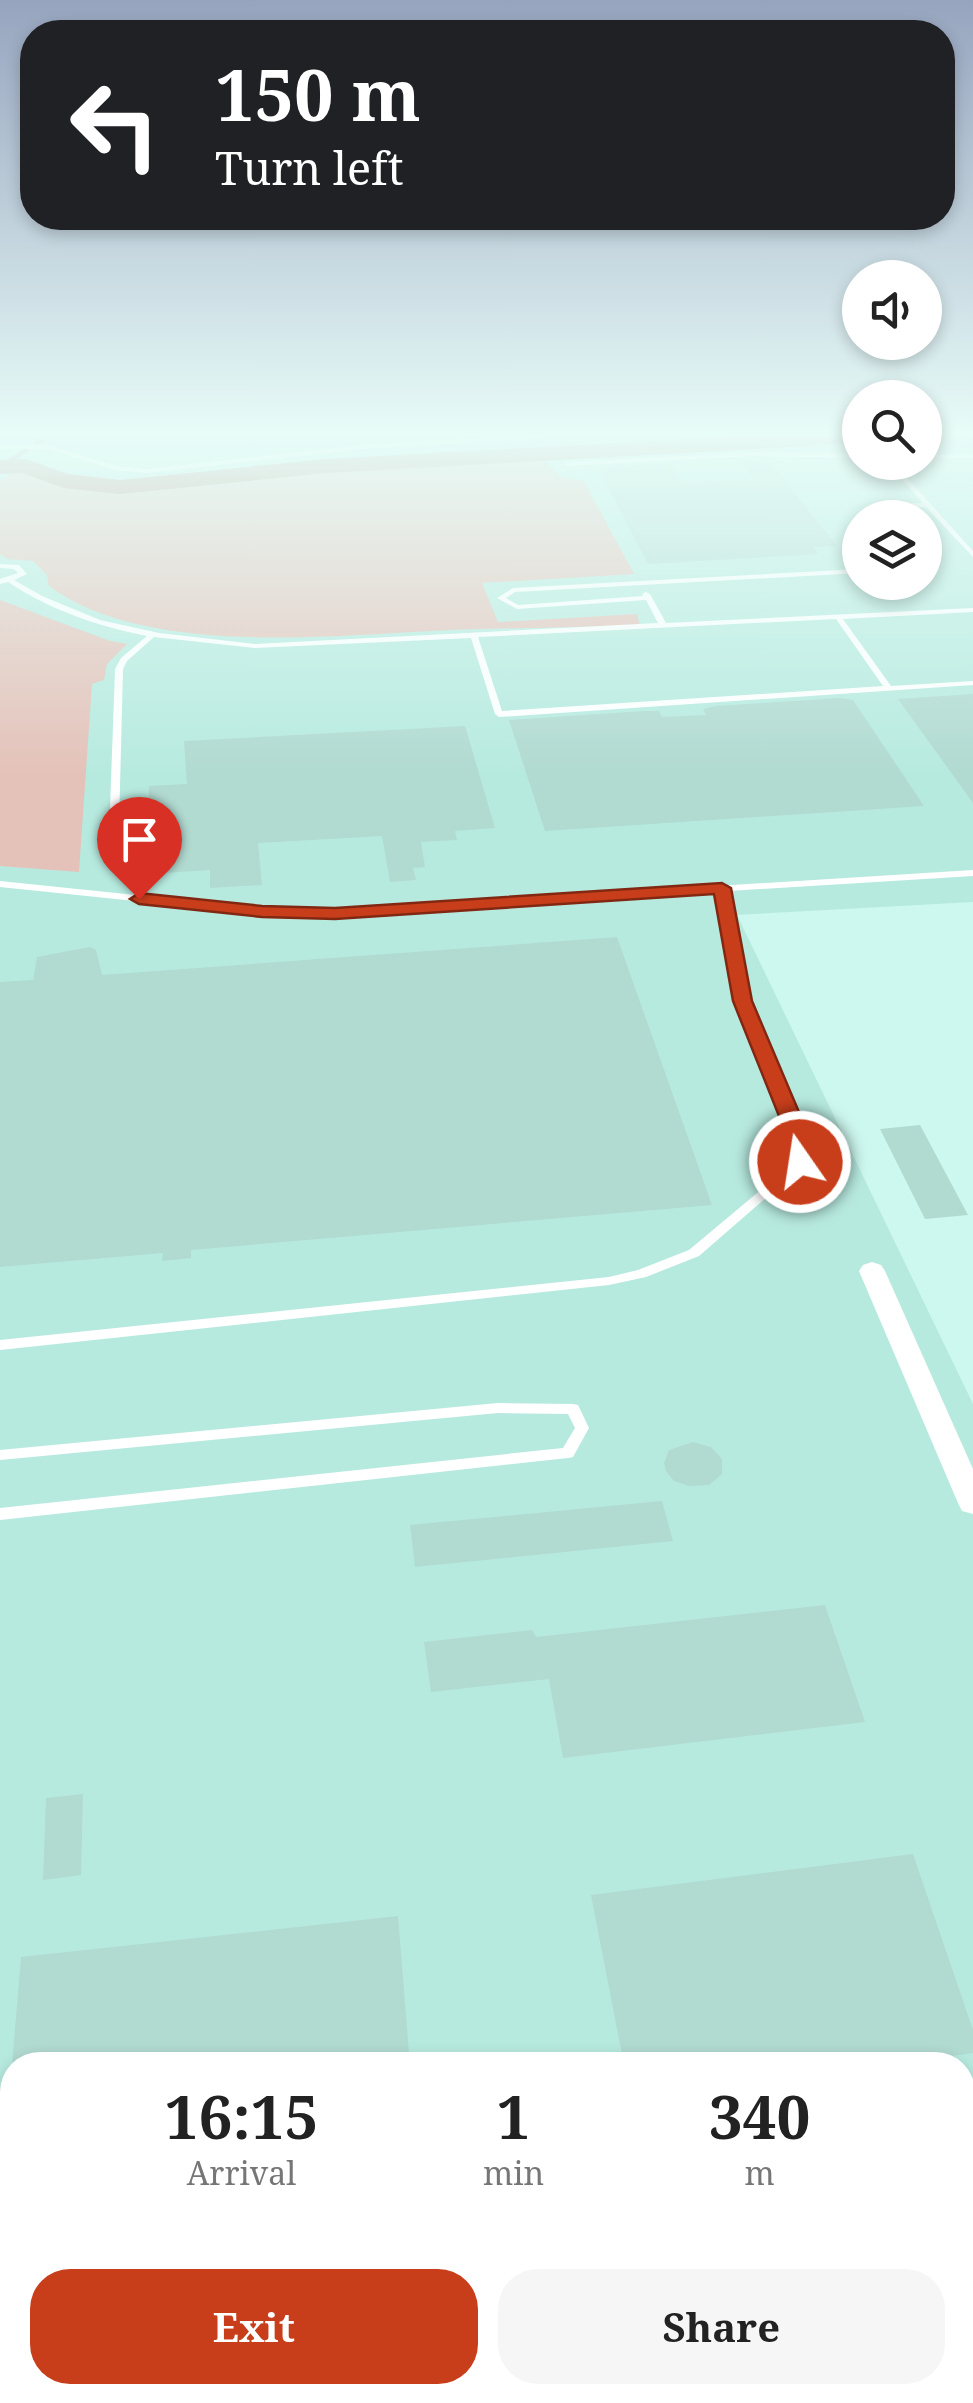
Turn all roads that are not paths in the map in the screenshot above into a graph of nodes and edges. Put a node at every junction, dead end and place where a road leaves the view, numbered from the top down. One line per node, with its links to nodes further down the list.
1 (0, 566): 3 (lane)
2 (842, 572): 5 (lane)
3 (11, 581): 4 (lane); 10 (lane)
4 (0, 582)
5 (640, 583): 6 (lane); 6 (lane)
6 (648, 598): 9 (lane)
7 (973, 610): 8 (lane)
8 (838, 617): 9 (lane); 13 (lane)
9 (664, 627): 11 (lane)
10 (152, 635): 11 (lane); 14 (lane)
11 (475, 638): 13 (lane)
12 (973, 683): 13 (lane)
13 (888, 686)
14 (112, 865)
15 (973, 873): 17 (lane)
16 (0, 884): 17 (lane)
17 (722, 888): 19 (lane)
18 (872, 1272): 21 (street)
19 (0, 1345)
20 (0, 1455): 22 (lane)
21 (973, 1502)
22 (0, 1514)

